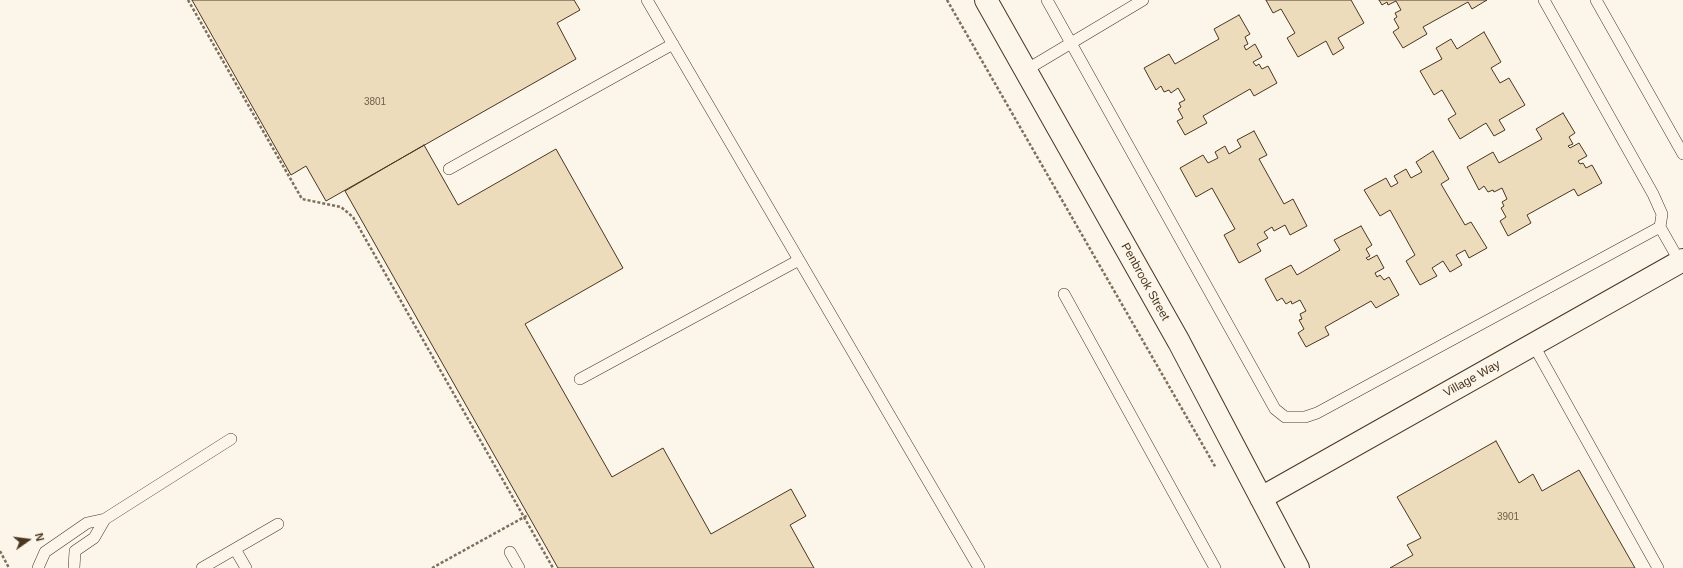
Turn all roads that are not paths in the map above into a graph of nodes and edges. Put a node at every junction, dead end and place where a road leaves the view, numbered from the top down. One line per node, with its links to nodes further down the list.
1 (647, 0): 8 (lane)
2 (986, 0): 9 (street, Penbrook Street)
3 (1047, 0): 7 (lane)
4 (1143, 0): 7 (lane)
5 (1544, 0): 12 (lane)
6 (1596, 0): 10 (lane)
7 (1070, 43): 9 (lane); 12 (lane)
8 (673, 44): 11 (lane); 13 (lane)
9 (1026, 70): 19 (street, Penbrook Street)
10 (1683, 154)
11 (449, 169)
12 (1660, 227): 14 (lane)
13 (799, 260): 17 (lane); 29 (lane)
14 (1681, 261): 16 (street, Village Way)
15 (1064, 294): 30 (lane)
16 (1533, 344): 19 (street, Village Way); 32 (lane)
17 (580, 379)
18 (231, 440): 20 (lane)
19 (1261, 498): 31 (street, Penbrook Street)
20 (105, 520): 24 (lane); 25 (lane)
21 (278, 524): 22 (lane)
22 (235, 549): 26 (lane); 27 (lane)
23 (510, 552): 28 (lane)
24 (38, 568)
25 (74, 568)
26 (202, 568)
27 (246, 568)
28 (519, 568)
29 (978, 568)
30 (1215, 568)
31 (1298, 568)
32 (1658, 568)

